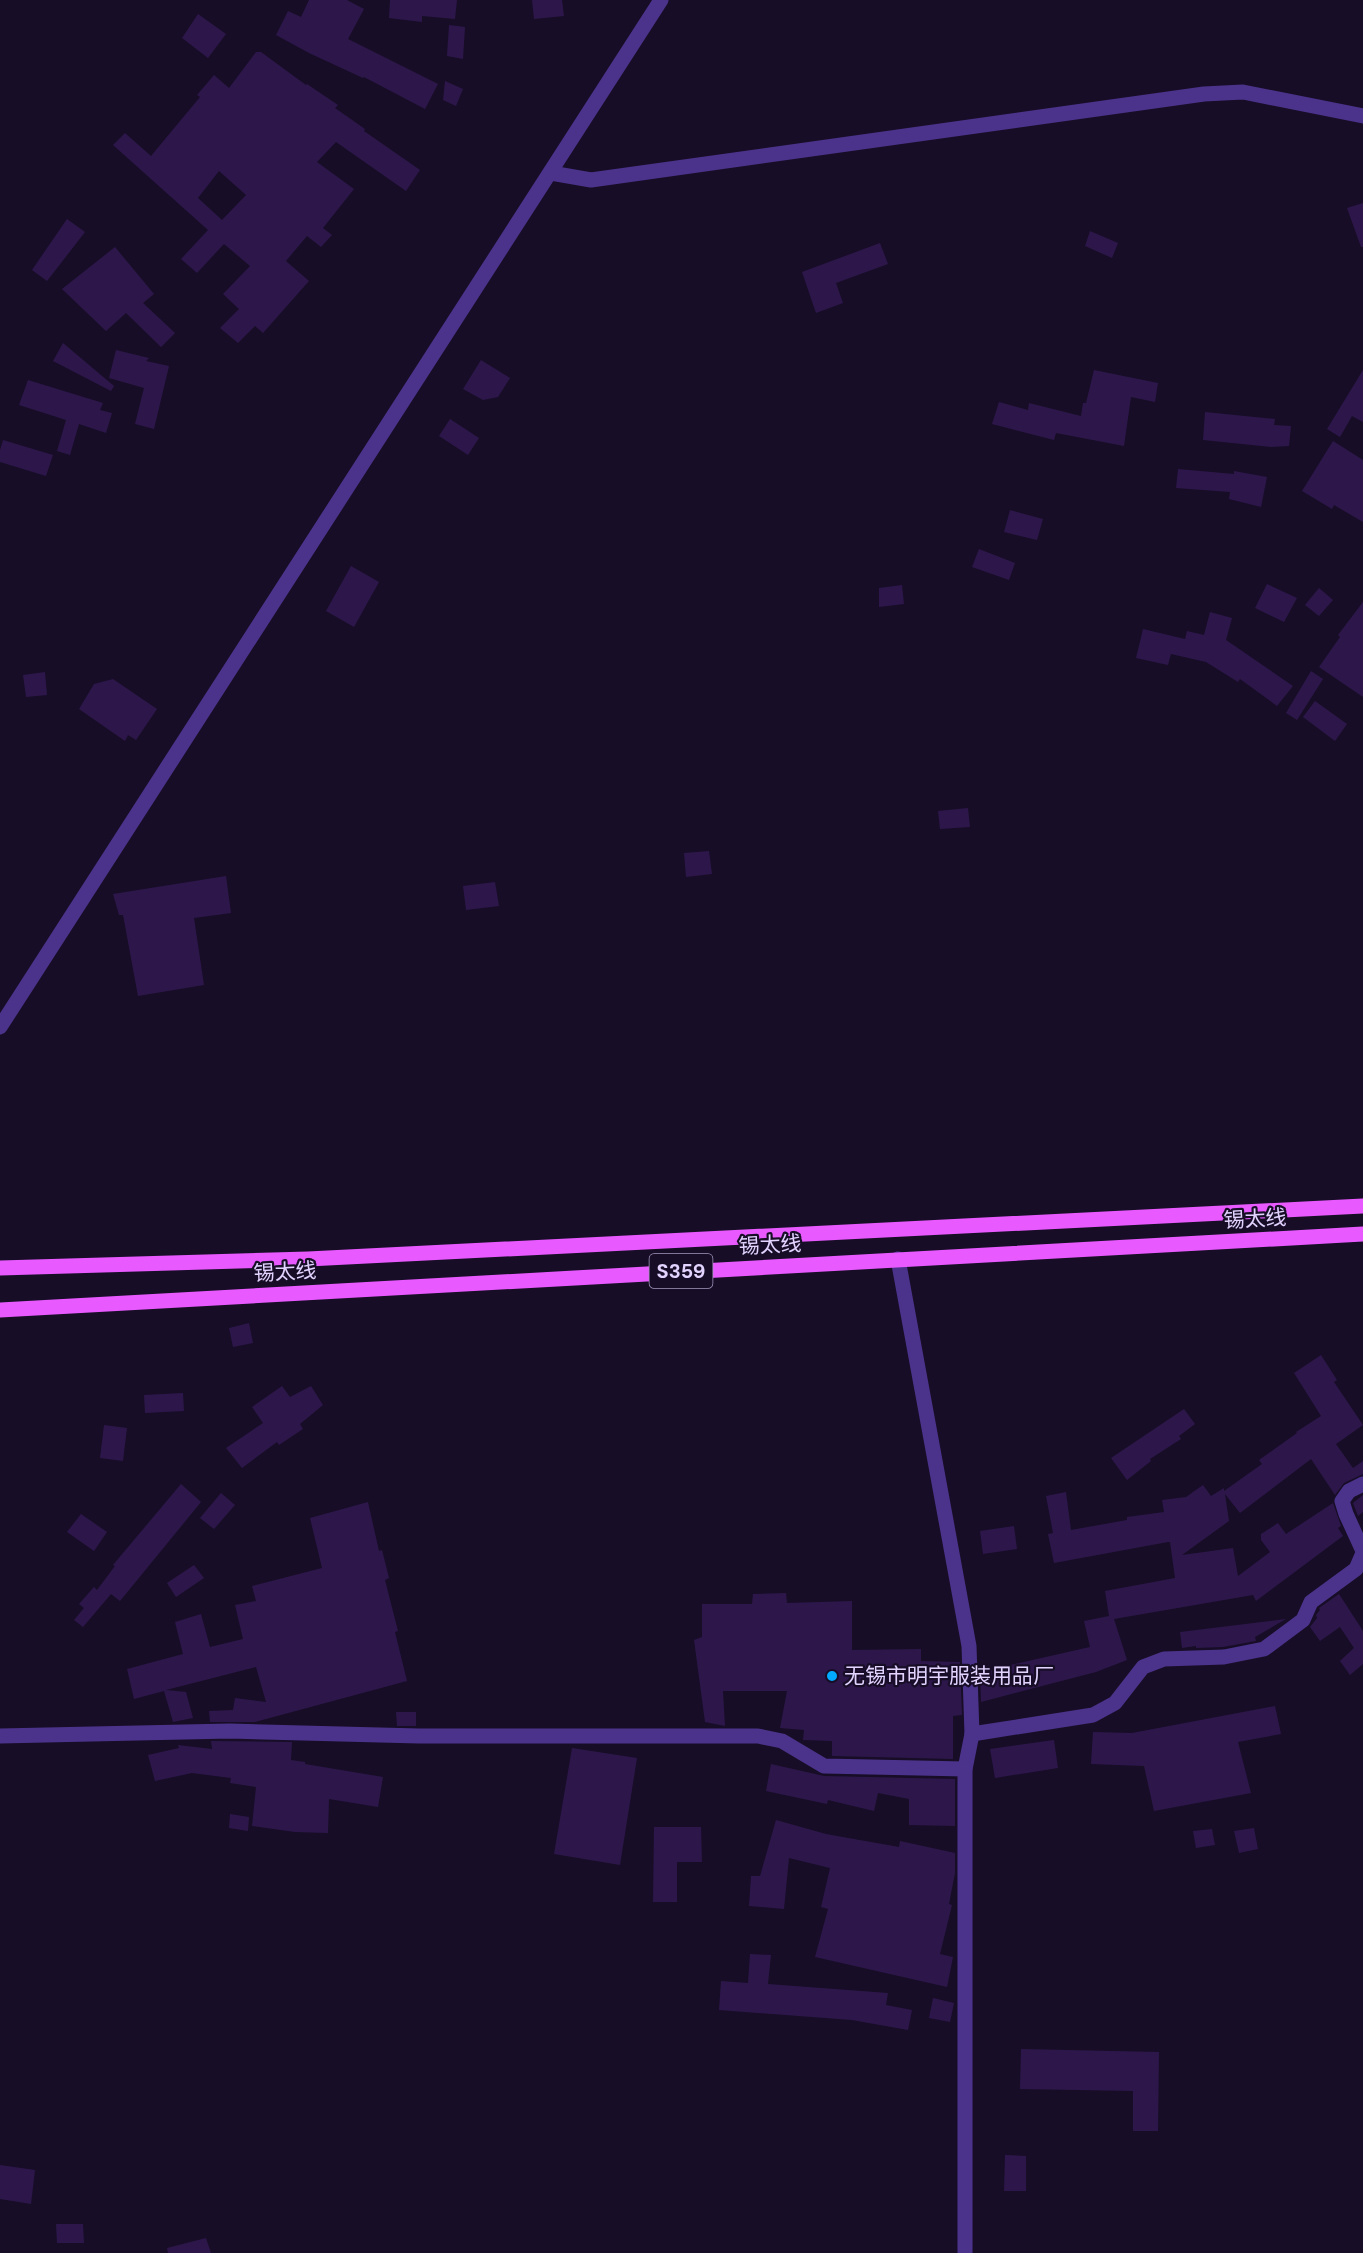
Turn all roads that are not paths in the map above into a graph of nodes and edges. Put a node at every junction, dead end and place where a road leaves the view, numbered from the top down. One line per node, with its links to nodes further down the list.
1 (661, 0): 3 (street)
2 (1363, 116): 3 (street)
3 (551, 173): 4 (street)
4 (0, 1027)
5 (1363, 1206): 8 (main road, 锡太线 / S359)
6 (1363, 1234): 7 (main road, 锡太线 / S359)
7 (898, 1259): 9 (main road, 锡太线 / S359); 12 (street)
8 (0, 1268)
9 (0, 1310)
10 (1363, 1484): 11 (street)
11 (1363, 1552): 12 (street)
12 (972, 1734): 14 (street)
13 (0, 1736): 14 (street)
14 (965, 1769): 15 (street)
15 (965, 2253)

